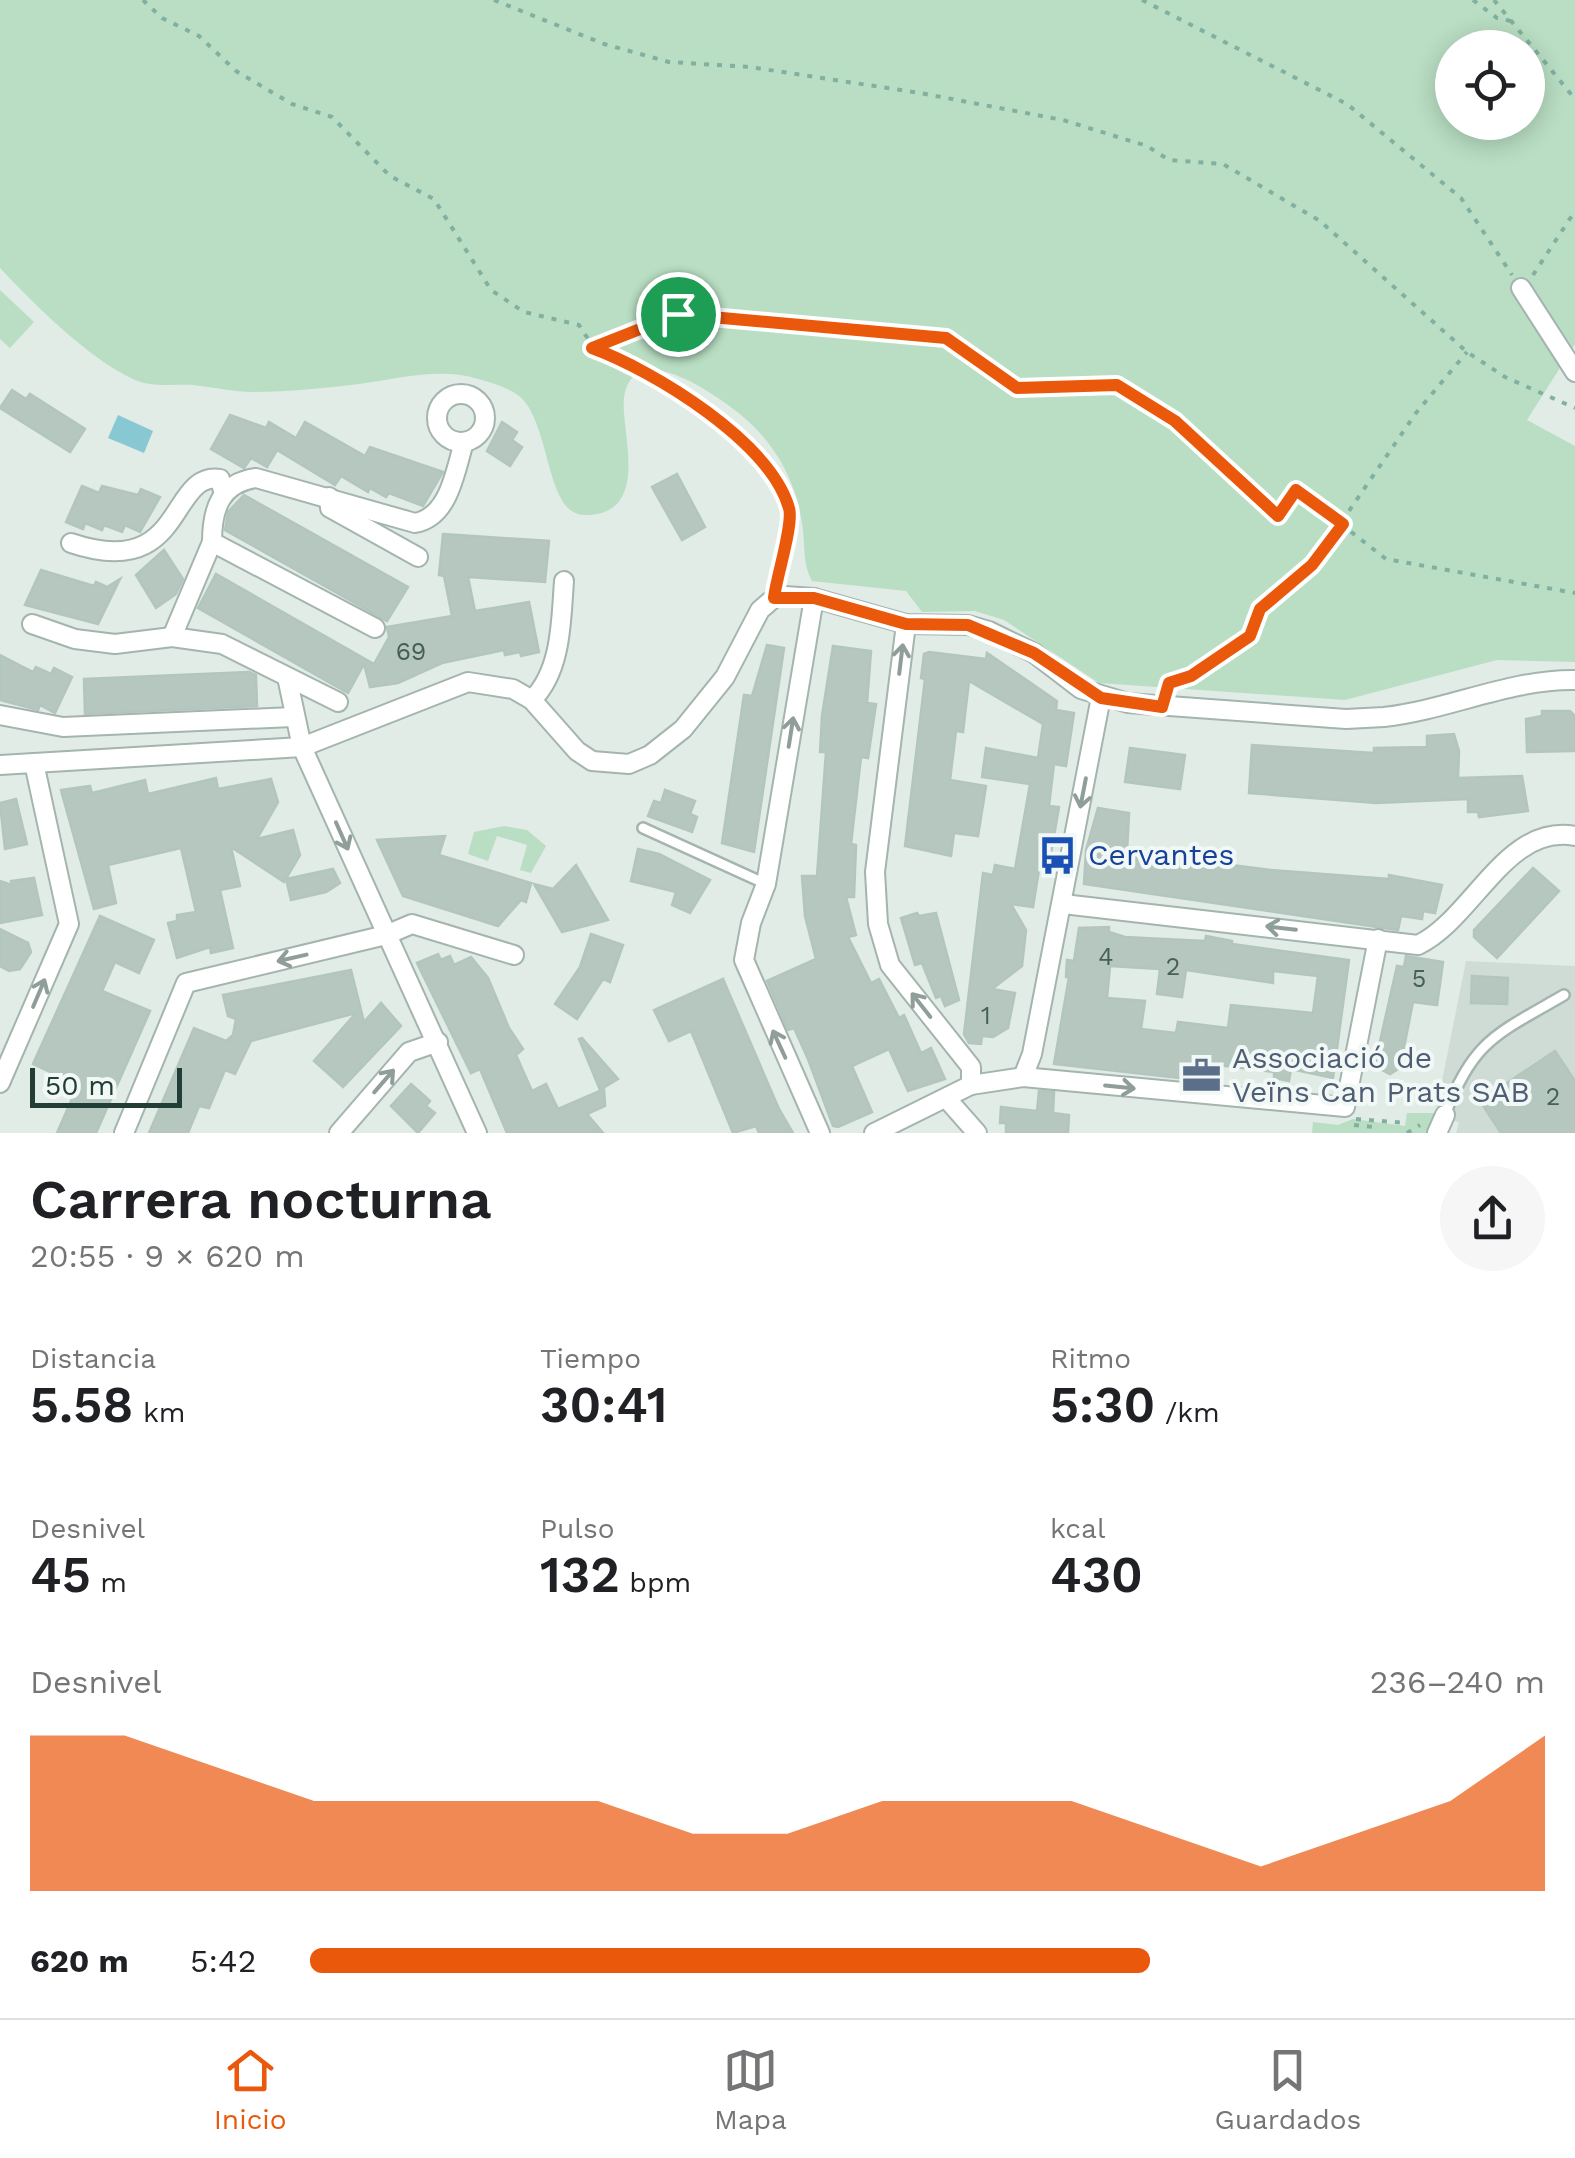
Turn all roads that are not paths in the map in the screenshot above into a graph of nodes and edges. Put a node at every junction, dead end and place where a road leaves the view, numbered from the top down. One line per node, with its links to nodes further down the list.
1 (1520, 288): 2 (street)
2 (1575, 372)
3 (464, 442): 3 (street); 5 (street)
4 (223, 491): 5 (street); 6 (street); 7 (street)
5 (329, 497): 8 (street)
6 (212, 542): 13 (street); 14 (street)
7 (71, 543)
8 (418, 557)
9 (564, 581): 18 (street)
10 (814, 598): 12 (street); 18 (street); 27 (street, one-way to 10)
11 (32, 624): 14 (street)
12 (906, 624): 17 (street); 36 (street, one-way to 12)
13 (375, 628)
14 (172, 637): 15 (street)
15 (287, 677): 19 (street); 21 (street)
16 (1575, 680): 17 (street)
17 (1101, 698): 28 (street, one-way to 28)
18 (532, 700): 22 (street)
19 (338, 702)
20 (0, 715): 21 (street)
21 (293, 716): 22 (street)
22 (302, 747): 23 (street); 29 (street, one-way to 29)
23 (34, 763): 24 (street); 35 (street, one-way to 23)
24 (0, 765)
25 (644, 828): 27 (lane)
26 (1575, 836): 30 (street)
27 (766, 884): 42 (street, one-way to 27)
28 (1063, 904): 30 (street, one-way to 28); 34 (street)
29 (386, 936): 31 (street); 33 (street); 39 (street, one-way to 39)
30 (1378, 939): 34 (street, one-way to 30)
31 (514, 955)
32 (1564, 995): 38 (lane)
33 (438, 1042): 40 (street, one-way to 33); 41 (street)
34 (1023, 1077): 36 (street)
35 (0, 1082)
36 (972, 1085): 37 (street)
37 (946, 1099): 43 (street); 44 (street)
38 (1446, 1115): 45 (street)
39 (124, 1133)
40 (338, 1133)
41 (477, 1133)
42 (820, 1133)
43 (874, 1133)
44 (977, 1133)
45 (1437, 1133)

